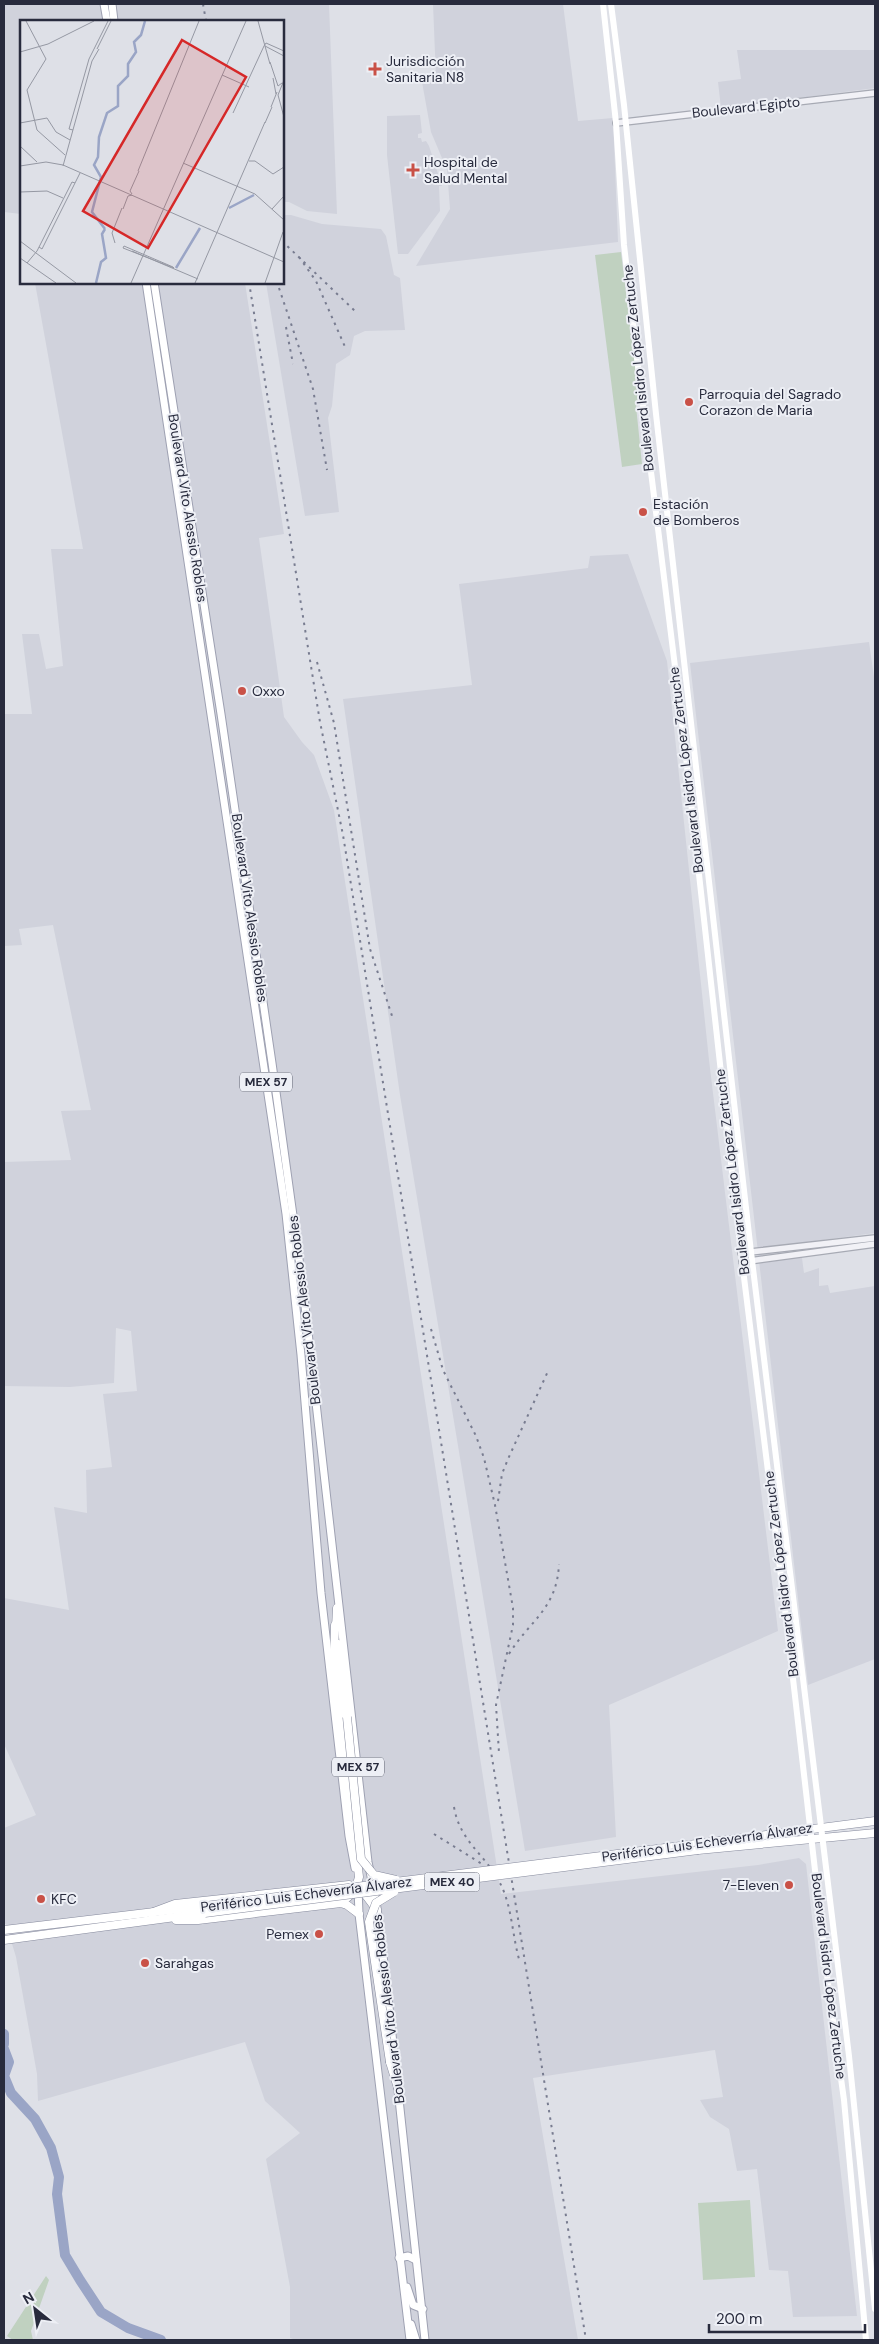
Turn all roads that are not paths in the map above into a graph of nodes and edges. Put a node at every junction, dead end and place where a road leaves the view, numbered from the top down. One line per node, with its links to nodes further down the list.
1 (104, 4): 5 (main road)
2 (112, 4): 6 (main road)
3 (603, 4): 9 (main road, Boulevard Isidro López Zertuche)
4 (611, 4): 8 (main road, Boulevard Isidro López Zertuche)
5 (107, 20)
6 (114, 20)
7 (875, 93): 8 (street, Boulevard Egipto)
8 (625, 122): 9 (street, Boulevard Egipto); 16 (main road, Boulevard Isidro López Zertuche)
9 (616, 123): 15 (main road, Boulevard Isidro López Zertuche)
10 (146, 284): 12 (main road, Boulevard Vito Alessio Robles / MEX 57)
11 (154, 284): 12 (main road, Boulevard Vito Alessio Robles / MEX 57)
12 (172, 427): 13 (main road, Boulevard Vito Alessio Robles / MEX 57); 14 (main road, Boulevard Vito Alessio Robles / MEX 57)
13 (199, 581): 14 (main road); 19 (main road, Boulevard Vito Alessio Robles / MEX 57)
14 (190, 583): 20 (main road, Boulevard Vito Alessio Robles / MEX 57)
15 (690, 802): 16 (main road); 18 (main road, Boulevard Isidro López Zertuche)
16 (700, 802): 17 (main road, Boulevard Isidro López Zertuche)
17 (710, 895): 18 (main road); 21 (main road, Boulevard Isidro López Zertuche)
18 (701, 896): 22 (main road, Boulevard Isidro López Zertuche)
19 (248, 906): 20 (main road); 30 (main road, Boulevard Vito Alessio Robles / MEX 57)
20 (240, 907): 29 (main road, Boulevard Vito Alessio Robles / MEX 57)
21 (719, 975): 22 (main road); 25 (main road, Boulevard Isidro López Zertuche)
22 (710, 976): 26 (main road, Boulevard Isidro López Zertuche)
23 (875, 1238): 25 (street)
24 (875, 1244): 27 (street)
25 (751, 1252): 26 (street); 27 (main road, Boulevard Isidro López Zertuche)
26 (741, 1253): 28 (main road, Boulevard Isidro López Zertuche)
27 (752, 1261): 28 (street); 32 (main road, Boulevard Isidro López Zertuche)
28 (742, 1262): 31 (main road, Boulevard Isidro López Zertuche)
29 (301, 1355): 30 (main road); 42 (main road, Boulevard Vito Alessio Robles / MEX 57)
30 (310, 1355): 33 (main road, Boulevard Vito Alessio Robles / MEX 57)
31 (771, 1492): 32 (main road); 37 (main road, Boulevard Isidro López Zertuche)
32 (779, 1492): 36 (main road, Boulevard Isidro López Zertuche)
33 (337, 1608): 34 (highway); 46 (main road, Boulevard Vito Alessio Robles / MEX 57)
34 (336, 1625): 42 (highway); 43 (highway, bridge)
35 (875, 1821): 36 (highway, Periférico Luis Echeverría Álvarez / MEX 40)
36 (822, 1826): 37 (highway, Periférico Luis Echeverría Álvarez / MEX 40); 39 (main road, Boulevard Isidro López Zertuche)
37 (810, 1828): 40 (main road, Boulevard Isidro López Zertuche); 41 (highway, Periférico Luis Echeverría Álvarez / MEX 40)
38 (875, 1833): 39 (highway, Periférico Luis Echeverría Álvarez / MEX 40)
39 (824, 1838): 40 (highway, Periférico Luis Echeverría Álvarez / MEX 40); 62 (main road, Boulevard Isidro López Zertuche)
40 (811, 1840): 41 (highway, Periférico Luis Echeverría Álvarez / MEX 40); 67 (main road, Boulevard Isidro López Zertuche)
41 (699, 1847): 43 (highway, Periférico Luis Echeverría Álvarez / MEX 40, bridge)
42 (358, 1884): 44 (highway); 46 (main road); 47 (highway); 50 (highway); 51 (main road, Boulevard Vito Alessio Robles / MEX 57)
43 (405, 1885): 48 (highway, Periférico Luis Echeverría Álvarez / MEX 40, bridge); 57 (highway, bridge)
44 (335, 1886): 47 (highway); 49 (highway)
45 (390, 1898): 50 (main road)
46 (376, 1900): 50 (main road, Boulevard Vito Alessio Robles / MEX 57)
47 (341, 1903): 51 (highway); 52 (highway)
48 (205, 1909): 49 (highway, Periférico Luis Echeverría Álvarez / MEX 40); 52 (highway, Periférico Luis Echeverría Álvarez / MEX 40)
49 (151, 1912): 55 (highway, Periférico Luis Echeverría Álvarez / MEX 40)
50 (377, 1913): 53 (main road, Boulevard Vito Alessio Robles / MEX 57)
51 (359, 1914): 54 (main road, Boulevard Vito Alessio Robles / MEX 57)
52 (170, 1918): 56 (highway, Periférico Luis Echeverría Álvarez / MEX 40)
53 (378, 1925): 54 (main road); 57 (main road, Boulevard Vito Alessio Robles)
54 (361, 1928): 58 (main road, Boulevard Vito Alessio Robles)
55 (4, 1930)
56 (4, 1940)
57 (398, 2088): 59 (main road, Boulevard Vito Alessio Robles)
58 (399, 2258): 59 (main road); 60 (main road, Boulevard Vito Alessio Robles)
59 (416, 2260): 61 (main road, Boulevard Vito Alessio Robles)
60 (400, 2268): 61 (main road); 63 (main road, Boulevard Vito Alessio Robles)
61 (423, 2309): 66 (main road, Boulevard Vito Alessio Robles)
62 (875, 2309)
63 (407, 2314): 64 (main road, Boulevard Vito Alessio Robles); 65 (main road)
64 (410, 2340)
65 (416, 2340)
66 (425, 2340)
67 (866, 2340)

